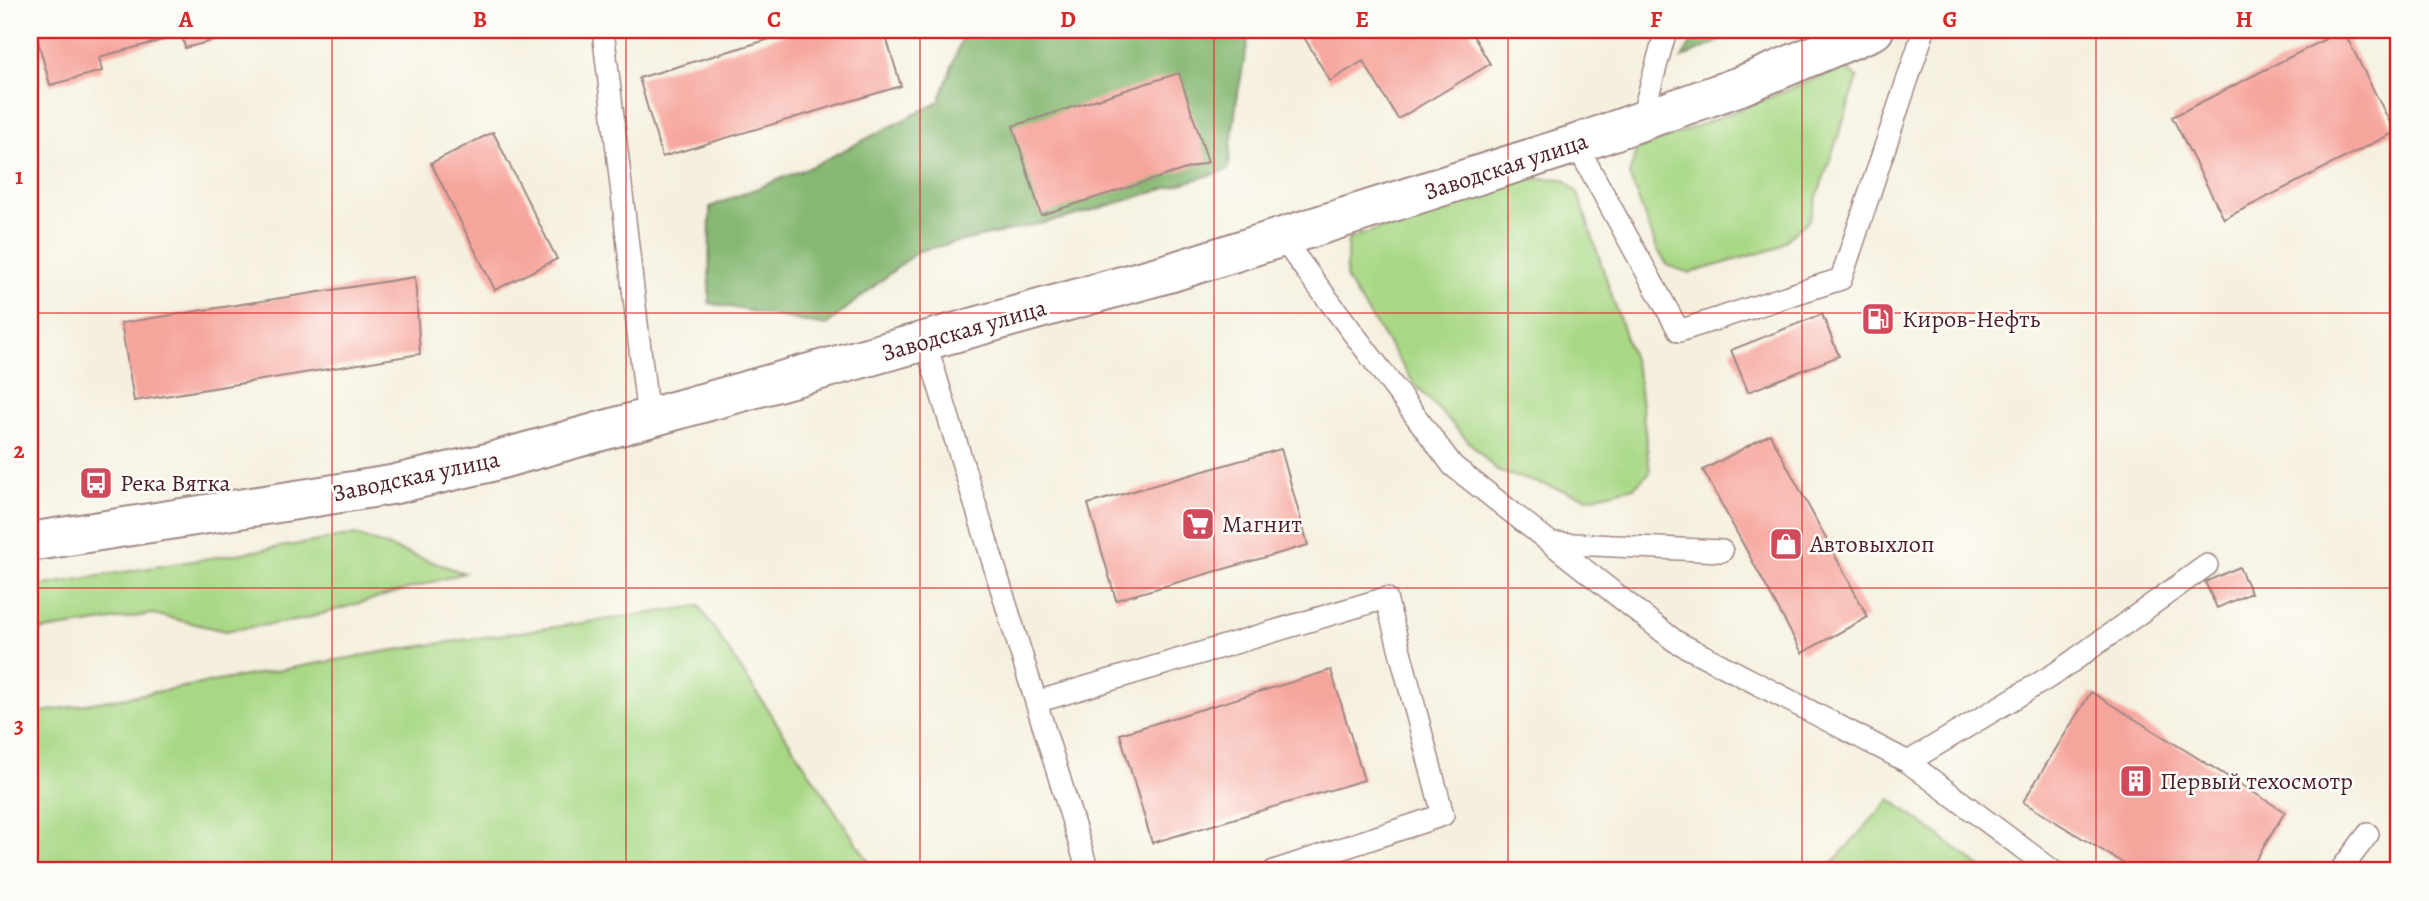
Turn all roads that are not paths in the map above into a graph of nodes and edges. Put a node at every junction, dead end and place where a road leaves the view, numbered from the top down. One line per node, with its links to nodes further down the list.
1 (603, 30): 9 (lane)
2 (1666, 30): 5 (lane)
3 (1874, 30): 5 (street, Заводская улица)
4 (1924, 30): 6 (lane)
5 (1641, 121): 6 (street, Заводская улица)
6 (1576, 145): 7 (street, Заводская улица)
7 (1281, 237): 8 (street, Заводская улица); 11 (lane)
8 (925, 341): 9 (street, Заводская улица); 14 (lane)
9 (648, 418): 10 (street, Заводская улица)
10 (30, 542)
11 (1551, 543): 12 (lane); 15 (lane)
12 (1722, 551)
13 (2207, 565): 15 (lane)
14 (1036, 702): 17 (lane); 18 (lane)
15 (1908, 762): 19 (lane)
16 (2368, 834): 20 (lane)
17 (1088, 871)
18 (1274, 871)
19 (2053, 871)
20 (2340, 871)

